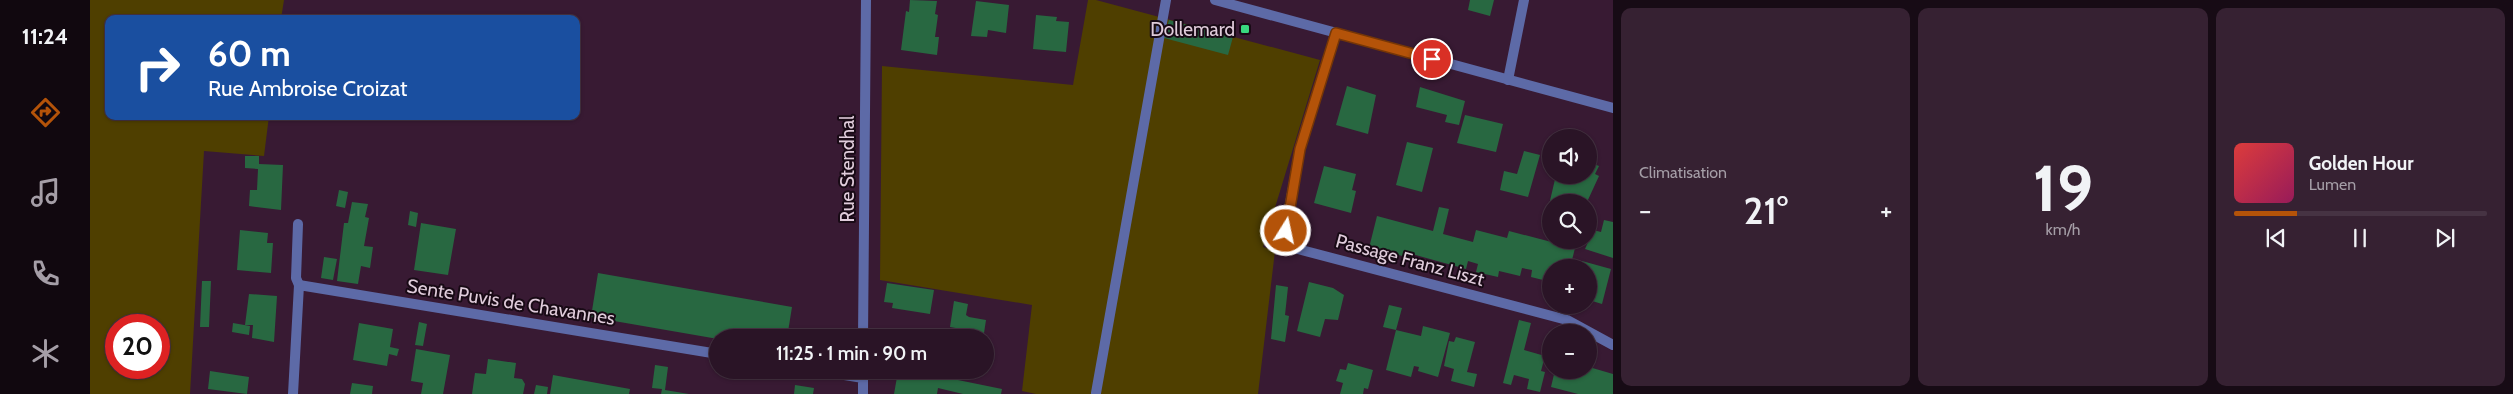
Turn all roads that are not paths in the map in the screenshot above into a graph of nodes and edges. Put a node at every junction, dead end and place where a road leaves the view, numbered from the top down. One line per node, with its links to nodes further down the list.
1 (866, 0): 10 (street, Rue Stendhal)
2 (1166, 0): 14 (street)
3 (1215, 0): 5 (street)
4 (1524, 0): 6 (street)
5 (1336, 33): 6 (street); 11 (street, Passage Franz Liszt)
6 (1508, 80): 7 (street)
7 (1613, 108)
8 (298, 224): 9 (street)
9 (299, 285): 12 (street, Sente Puvis de Chavannes); 15 (street)
10 (863, 329)
11 (1613, 344)
12 (709, 353)
13 (863, 379): 16 (street)
14 (1096, 393)
15 (293, 394)
16 (863, 394)

